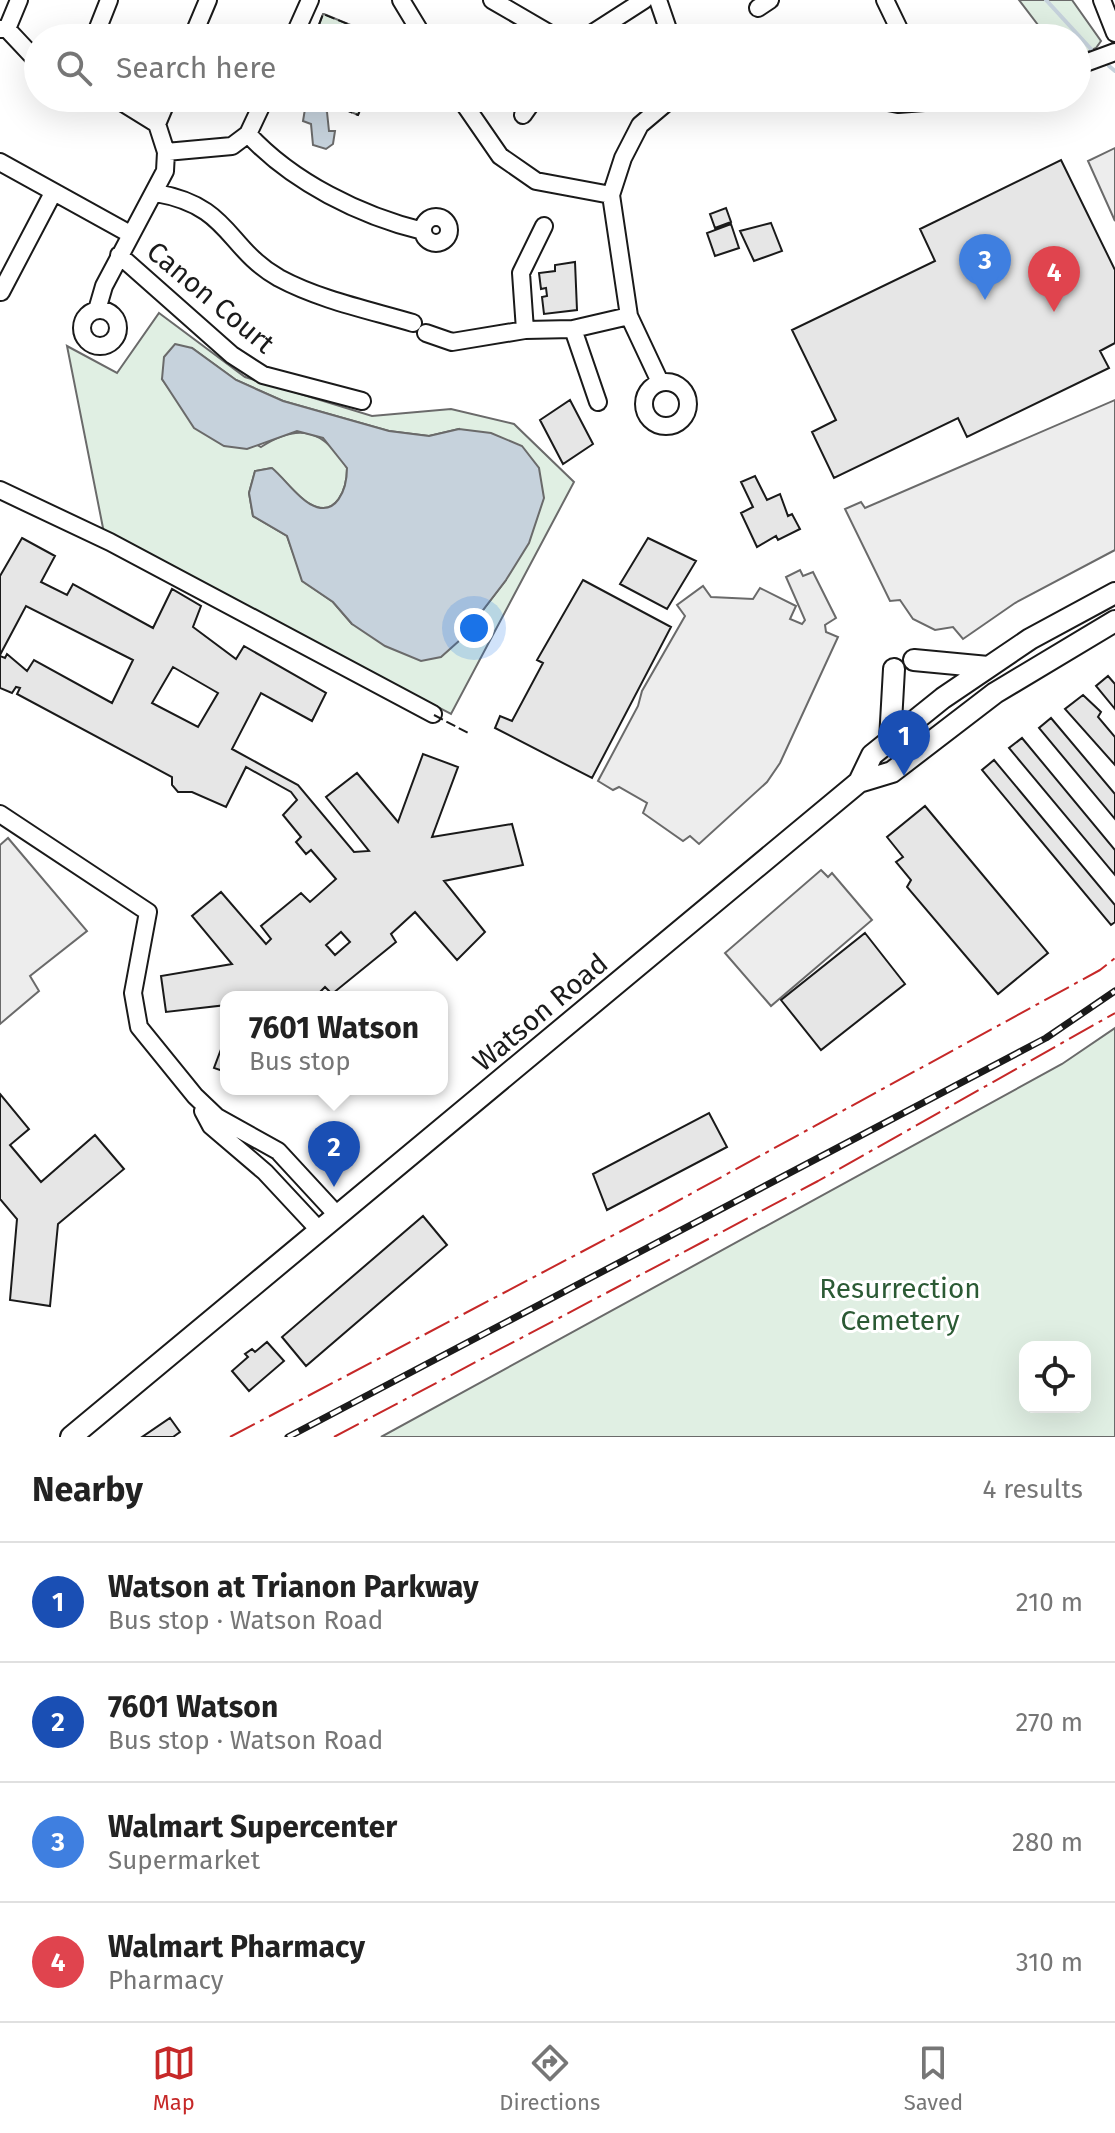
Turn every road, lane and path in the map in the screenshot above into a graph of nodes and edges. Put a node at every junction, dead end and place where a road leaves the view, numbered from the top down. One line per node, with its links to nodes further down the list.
1 (19, 0): 19 (street)
2 (109, 0): 11 (street)
3 (208, 0): 12 (street)
4 (310, 0): 13 (street)
5 (401, 0): 14 (street)
6 (492, 0): 15 (street)
7 (644, 0): 16 (street)
8 (658, 0): 17 (street)
9 (885, 0): 18 (street)
10 (1102, 0): 20 (street)
11 (100, 24)
12 (198, 24)
13 (299, 24)
14 (416, 24)
15 (533, 24)
16 (607, 24)
17 (666, 24)
18 (897, 24)
19 (4, 29): 21 (street)
20 (1115, 33)
21 (24, 48)
22 (1115, 52): 23 (street)
23 (1091, 61)
24 (138, 112): 31 (street)
25 (162, 112): 31 (street)
26 (258, 112): 32 (street)
27 (470, 112): 37 (street)
28 (525, 112): 30 (street)
29 (655, 112): 37 (street)
30 (523, 115)
31 (157, 124): 33 (street)
32 (248, 134): 33 (street); 39 (street)
33 (166, 152): 36 (street)
34 (0, 162): 35 (street)
35 (53, 193): 40 (street); 42 (street)
36 (156, 193): 40 (street); 46 (street)
37 (611, 195): 44 (street)
38 (544, 226): 46 (street)
39 (423, 231)
40 (130, 234): 41 (street)
41 (119, 255): 43 (street); 48 (street, Canon Court)
42 (1, 292)
43 (97, 310)
44 (629, 316): 45 (street); 47 (street)
45 (573, 329): 46 (street); 49 (street)
46 (525, 330)
47 (660, 382)
48 (362, 401)
49 (598, 402)
50 (0, 490): 56 (street)
51 (1115, 593): 54 (main road, Watson Road)
52 (1115, 621): 58 (main road, Watson Road)
53 (914, 660): 54 (main road)
54 (988, 667): 57 (main road, Watson Road)
55 (894, 669): 57 (main road)
56 (433, 714)
57 (890, 740): 58 (main road, Watson Road)
58 (859, 782): 61 (main road, Watson Road)
59 (0, 814): 60 (street)
60 (195, 1096): 61 (street); 62 (street)
61 (338, 1216): 62 (main road, Watson Road)
62 (320, 1231): 63 (main road, Watson Road)
63 (71, 1437)

